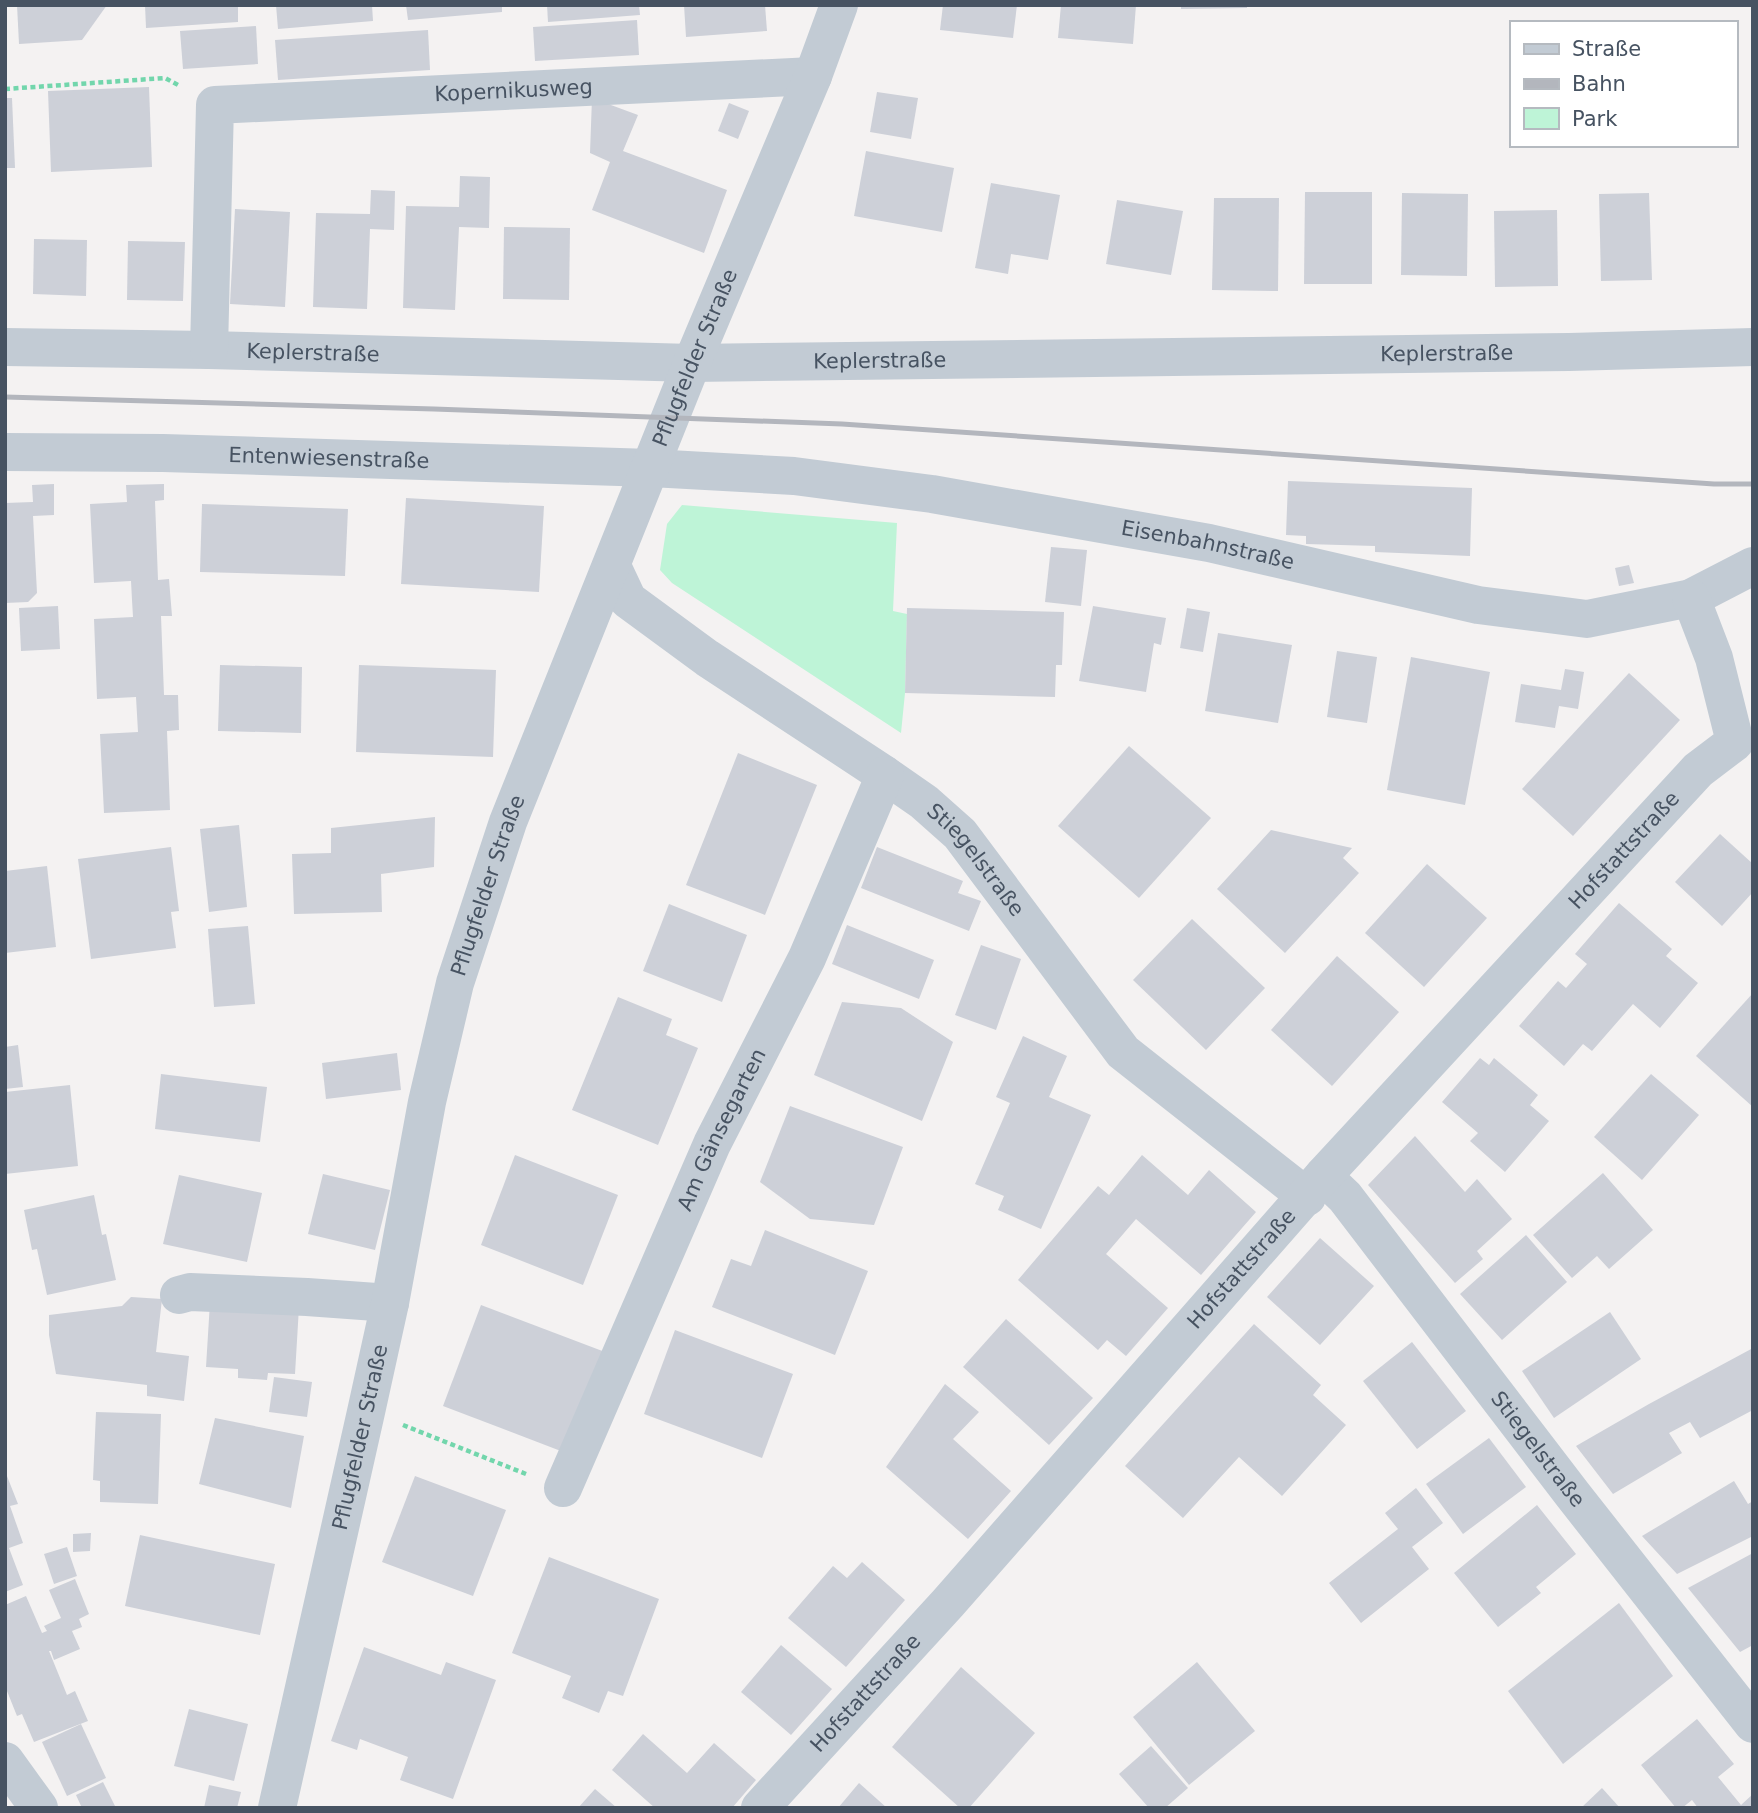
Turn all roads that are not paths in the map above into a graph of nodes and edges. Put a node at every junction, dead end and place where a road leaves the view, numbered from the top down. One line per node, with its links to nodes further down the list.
1 (839, 5): 2 (street, Pflugfelder Straße)
2 (813, 76): 5 (street, Kopernikusweg); 6 (street, Pflugfelder Straße)
3 (1753, 346): 6 (street, Keplerstraße)
4 (5, 347): 5 (street, Keplerstraße)
5 (209, 350): 6 (street, Keplerstraße)
6 (692, 363): 8 (street, Pflugfelder Straße)
7 (5, 452): 8 (street, Entenwiesenstraße)
8 (651, 468): 9 (street, Pflugfelder Straße); 11 (street, Eisenbahnstraße)
9 (612, 566): 13 (street, Stiegelstraße); 16 (street, Pflugfelder Straße)
10 (1753, 566): 11 (street, Eisenbahnstraße)
11 (1691, 598): 12 (street, Hofstattstraße)
12 (1744, 740): 14 (street, Hofstattstraße)
13 (885, 775): 14 (street, Stiegelstraße); 17 (street, Am Gänsegarten)
14 (1315, 1186): 18 (street, Stiegelstraße); 22 (street, Hofstattstraße)
15 (179, 1295): 16 (street)
16 (390, 1303): 21 (street, Pflugfelder Straße)
17 (563, 1489)
18 (1753, 1724)
19 (5, 1761): 20 (street)
20 (39, 1808)
21 (277, 1808)
22 (760, 1808)

